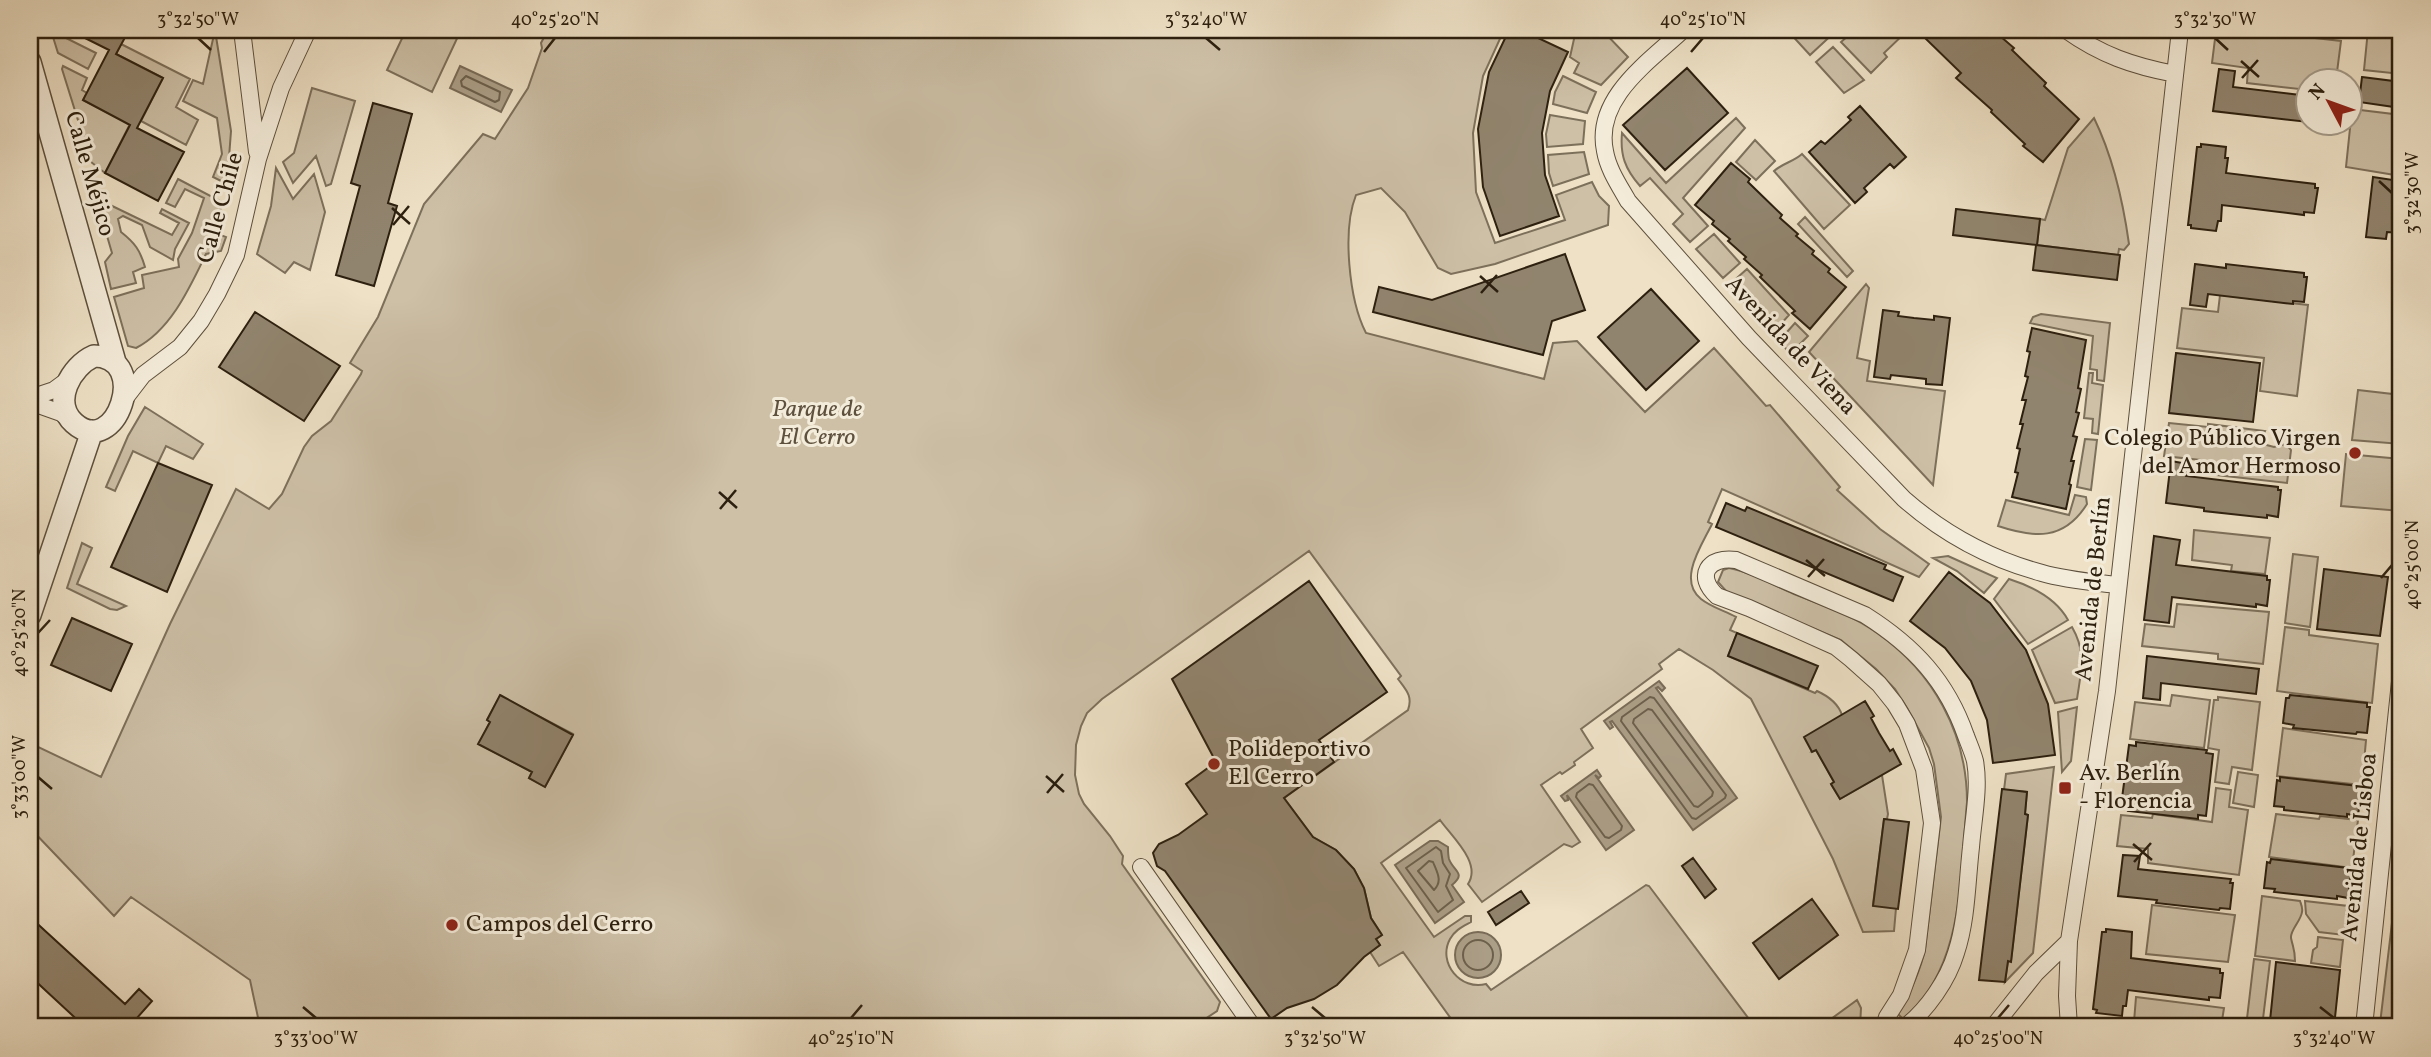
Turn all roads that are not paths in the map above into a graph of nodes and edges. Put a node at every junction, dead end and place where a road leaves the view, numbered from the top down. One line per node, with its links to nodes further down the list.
1 (242, 30): 8 (street)
2 (308, 30): 8 (street, Calle Chile)
3 (1683, 30): 16 (street, Avenida de Viena)
4 (2066, 30): 7 (street)
5 (2179, 30): 7 (street, Avenida de Berlín)
6 (30, 62): 9 (street, Calle Méjico)
7 (2175, 74): 16 (street, Avenida de Berlín)
8 (258, 159): 11 (street, Calle Chile)
9 (97, 301): 10 (street); 11 (street, Calle Méjico)
10 (84, 361): 11 (street); 12 (street)
11 (127, 372): 15 (street)
12 (69, 379): 13 (street); 14 (street)
13 (30, 400): 14 (street)
14 (71, 421): 15 (street)
15 (92, 431): 17 (street)
16 (2117, 585): 20 (street, Avenida de Berlín)
17 (30, 615)
18 (2401, 672): 26 (street, Avenida de Lisboa)
19 (1141, 867): 21 (street)
20 (2069, 941): 24 (street); 25 (street, Avenida de Berlín)
21 (1253, 1027)
22 (1884, 1027): 23 (street)
23 (1905, 1027)
24 (1993, 1027)
25 (2069, 1027)
26 (2364, 1027)

